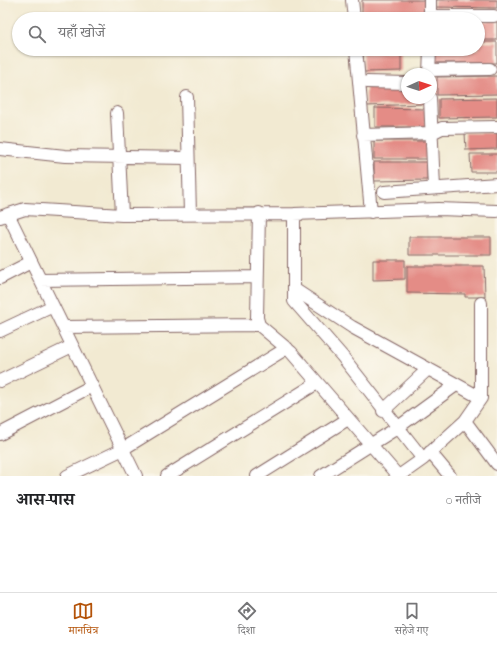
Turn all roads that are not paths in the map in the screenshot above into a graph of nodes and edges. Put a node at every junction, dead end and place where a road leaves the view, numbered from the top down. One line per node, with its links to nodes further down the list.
1 (352, 0): 3 (street)
2 (430, 0): 4 (street)
3 (353, 12)
4 (430, 12)
5 (485, 16): 6 (street)
6 (494, 16)
7 (357, 56): 19 (street)
8 (430, 56): 9 (street)
9 (429, 68)
10 (490, 69): 11 (street)
11 (437, 72)
12 (367, 82): 13 (street)
13 (401, 83)
14 (187, 97): 22 (street)
15 (430, 104): 18 (street)
16 (117, 114): 21 (street)
17 (497, 127): 18 (street)
18 (432, 133): 19 (street); 24 (street)
19 (363, 135): 27 (street)
20 (0, 149): 21 (street)
21 (118, 157): 22 (street); 32 (street)
22 (188, 158): 29 (street)
23 (497, 184): 24 (street)
24 (434, 188): 25 (street)
25 (384, 192)
26 (497, 211): 27 (street)
27 (371, 212): 30 (street)
28 (258, 213): 29 (street); 30 (street); 34 (street)
29 (190, 214): 32 (street)
30 (294, 214): 37 (street)
31 (4, 215): 32 (street); 33 (street)
32 (122, 215)
33 (31, 262): 35 (street); 36 (street)
34 (257, 277): 36 (street); 40 (street)
35 (0, 278)
36 (40, 280): 39 (street)
37 (294, 289): 45 (street); 51 (street)
38 (480, 303): 50 (street)
39 (53, 306): 41 (street); 42 (street)
40 (258, 325): 41 (street); 44 (street)
41 (63, 327): 43 (street)
42 (0, 331)
43 (72, 346): 46 (street); 49 (street)
44 (287, 348): 47 (street); 57 (street)
45 (428, 369): 48 (street); 51 (street)
46 (0, 381)
47 (317, 383): 52 (street); 62 (street)
48 (456, 385): 50 (street); 54 (street)
49 (92, 386): 55 (street); 57 (street)
50 (481, 398): 53 (street)
51 (383, 411): 54 (street)
52 (348, 419): 56 (street); 63 (street)
53 (465, 421): 58 (street); 59 (street)
54 (397, 428): 56 (street); 58 (street)
55 (0, 434)
56 (370, 446): 64 (street); 65 (street)
57 (123, 449): 60 (street); 61 (street)
58 (427, 456): 65 (street); 66 (street)
59 (497, 464)
60 (67, 476)
61 (136, 476)
62 (167, 476)
63 (257, 476)
64 (321, 476)
65 (399, 476)
66 (450, 476)

